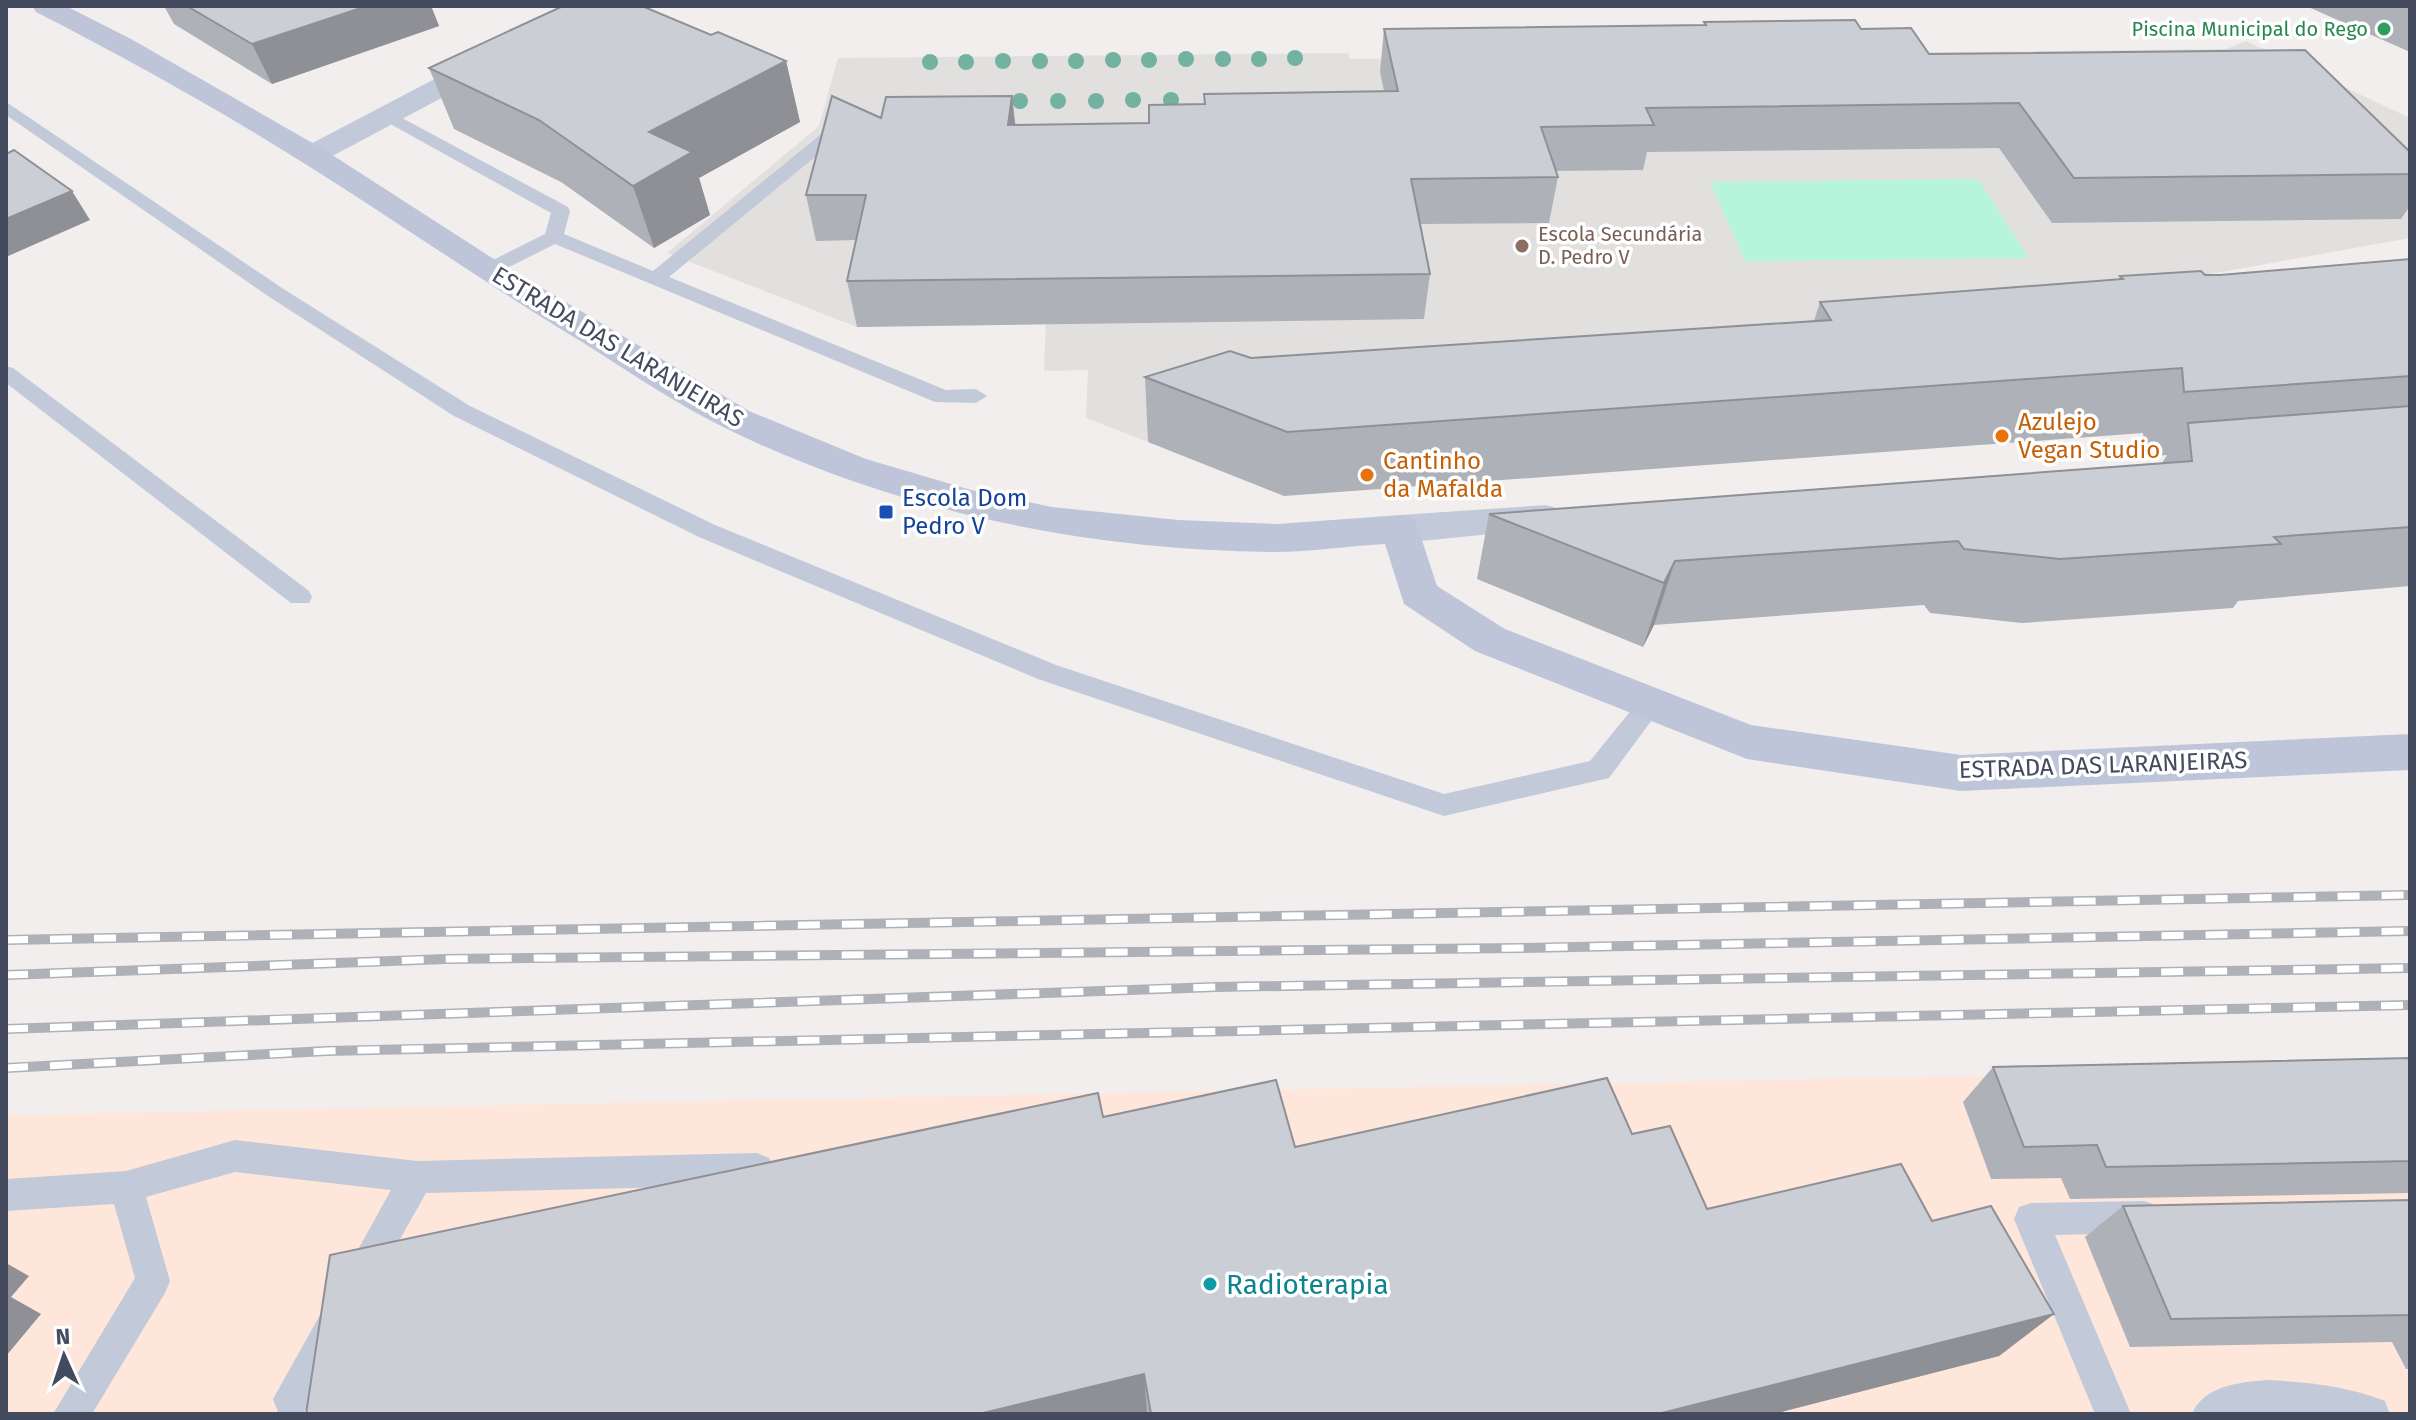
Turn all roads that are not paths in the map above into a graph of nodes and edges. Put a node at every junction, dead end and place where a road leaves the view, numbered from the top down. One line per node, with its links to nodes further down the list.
1 (45, 6): 6 (main road, ESTRADA DAS LARANJEIRAS)
2 (594, 6): 4 (street)
3 (6, 107): 15 (lane)
4 (389, 116): 6 (street); 7 (lane)
5 (850, 125): 9 (lane)
6 (312, 155): 8 (main road, ESTRADA DAS LARANJEIRAS)
7 (554, 237): 8 (lane); 9 (lane)
8 (488, 270): 13 (main road, ESTRADA DAS LARANJEIRAS)
9 (656, 278): 11 (lane)
10 (6, 373): 14 (lane)
11 (976, 396)
12 (1586, 515): 13 (street)
13 (1401, 529): 15 (main road, ESTRADA DAS LARANJEIRAS)
14 (300, 597)
15 (1650, 705): 16 (main road, ESTRADA DAS LARANJEIRAS)
16 (2410, 752)
17 (757, 1169): 18 (lane)
18 (417, 1177): 19 (lane); 22 (lane)
19 (126, 1187): 20 (lane); 23 (lane)
20 (6, 1195)
21 (2173, 1216): 24 (lane)
22 (291, 1399)
23 (71, 1414)
24 (2113, 1414)
25 (2210, 1414): 26 (lane)
26 (2372, 1414)

